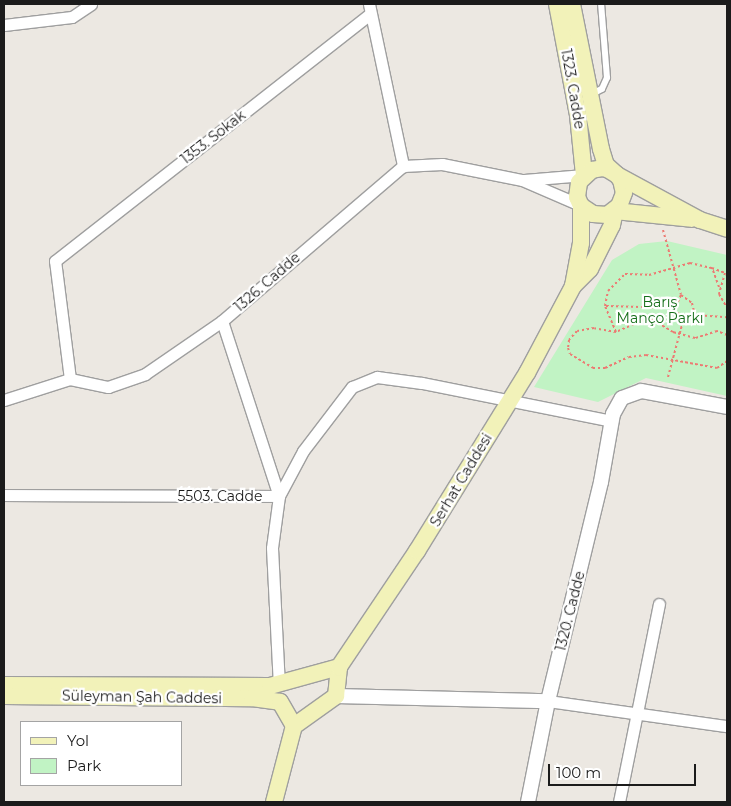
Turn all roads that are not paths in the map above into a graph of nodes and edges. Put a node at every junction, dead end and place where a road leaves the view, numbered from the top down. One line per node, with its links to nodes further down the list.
1 (91, 4): 6 (street)
2 (557, 4): 9 (main road, 1323. Cadde)
3 (572, 4): 7 (main road)
4 (601, 4): 7 (lane)
5 (369, 9): 8 (street); 18 (street, 1353. Sokak)
6 (4, 25)
7 (588, 95): 10 (main road)
8 (403, 166): 11 (street); 17 (street, 1326. Cadde)
9 (584, 175): 10 (main road); 11 (street); 12 (main road)
10 (617, 175): 13 (main road); 14 (main road)
11 (522, 180): 12 (street)
12 (581, 205): 13 (main road); 16 (main road)
13 (615, 211): 14 (main road); 16 (main road)
14 (700, 220): 15 (main road)
15 (727, 228)
16 (572, 286): 20 (main road, Serhat Caddesi)
17 (222, 321): 18 (street, 1326. Cadde); 24 (street)
18 (70, 379): 19 (street, 1326. Cadde)
19 (4, 400)
20 (510, 400): 22 (street, 5503. Cadde); 24 (street, 5503. Cadde); 26 (main road, Serhat Caddesi)
21 (727, 407): 22 (street, 1320. Cadde)
22 (612, 421): 32 (street, 1320. Cadde)
23 (4, 496): 24 (street, 5503. Cadde)
24 (279, 496): 29 (street)
25 (659, 604): 34 (street)
26 (339, 667): 27 (main road); 31 (main road, Serhat Caddesi)
27 (299, 676): 29 (main road); 33 (main road)
28 (4, 685): 29 (main road, Süleyman Şah Caddesi)
29 (274, 685)
30 (4, 696): 33 (main road, Süleyman Şah Caddesi)
31 (336, 696): 32 (street); 35 (main road)
32 (548, 701): 34 (street); 38 (street, 1320. Cadde)
33 (280, 702): 35 (main road)
34 (637, 713): 36 (street); 39 (street)
35 (294, 726): 37 (main road)
36 (727, 726)
37 (274, 802)
38 (528, 802)
39 (619, 802)

